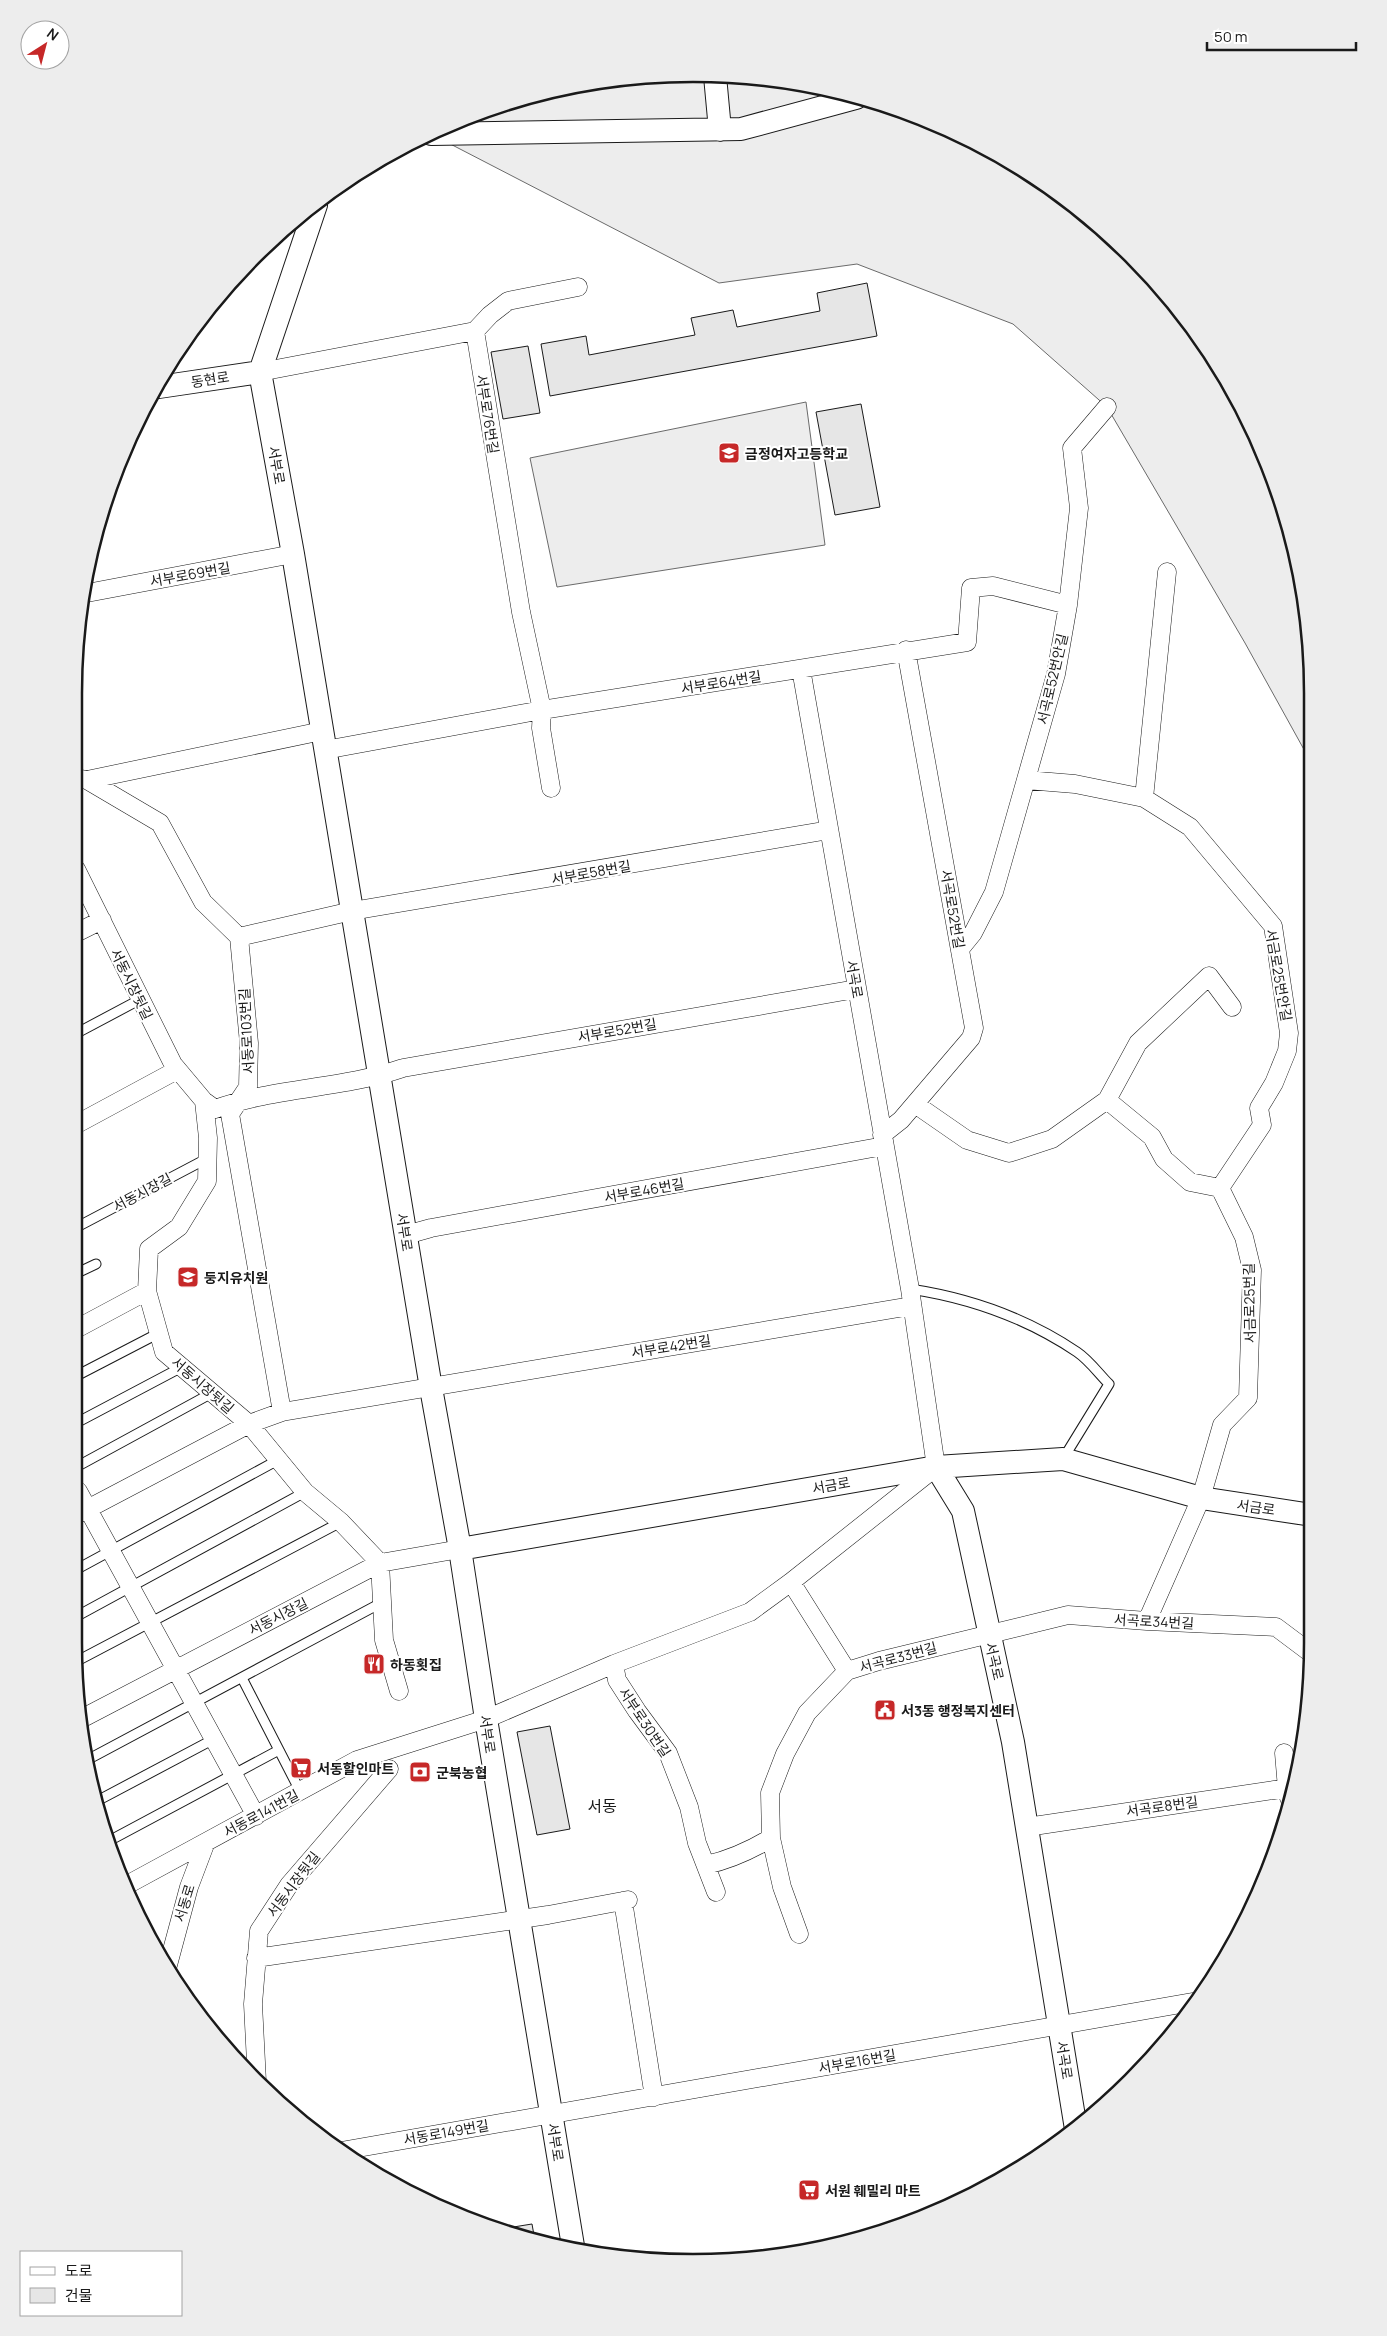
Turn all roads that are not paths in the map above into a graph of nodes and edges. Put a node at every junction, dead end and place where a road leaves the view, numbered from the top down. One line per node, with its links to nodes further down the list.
1 (717, 83): 3 (street)
2 (844, 101): 3 (street)
3 (720, 130): 4 (street)
4 (450, 134)
5 (312, 217): 8 (street, 서부로)
6 (578, 287): 7 (street)
7 (474, 332): 8 (street); 17 (street, 서부로76번길)
8 (260, 372): 9 (street, 동현로); 11 (street, 서부로)
9 (165, 386)
10 (1107, 407): 14 (street, 서곡로52번안길)
11 (293, 554): 13 (street, 서부로69번길); 18 (street, 서부로)
12 (1167, 572): 23 (street)
13 (91, 592)
14 (1068, 605): 15 (street, 서부로64번길); 21 (street, 서곡로52번안길)
15 (906, 650): 16 (street, 서부로64번길); 30 (street, 서곡로52번길)
16 (801, 669): 17 (street, 서부로64번길); 24 (street, 서곡로)
17 (542, 710): 18 (street, 서부로64번길); 22 (street, 서부로76번길)
18 (324, 741): 19 (street); 26 (street, 서부로)
19 (83, 779)
20 (83, 780): 29 (street)
21 (1026, 780): 23 (street, 서금로25번안길); 30 (street, 서곡로52번안길)
22 (551, 788)
23 (1144, 798): 44 (street, 서금로25번안길)
24 (829, 830): 26 (street, 서부로58번길); 31 (street, 서곡로)
25 (83, 883): 27 (street, 서동시장뒷길)
26 (352, 911): 29 (street); 36 (street, 서부로)
27 (102, 920): 28 (street); 32 (street, 서동시장뒷길)
28 (83, 930)
29 (239, 937): 37 (street, 서동로103번길)
30 (960, 949): 40 (street, 서곡로52번길)
31 (856, 989): 36 (street, 서부로52번길); 42 (street, 서곡로)
32 (139, 1000): 34 (lane); 35 (street, 서동시장뒷길)
33 (1232, 1007): 38 (street)
34 (83, 1029)
35 (177, 1070): 39 (street, 서동시장뒷길); 41 (street)
36 (379, 1076): 37 (street); 46 (street, 서부로)
37 (239, 1100): 39 (street); 57 (street, 서동로103번길)
38 (1107, 1100): 40 (street); 44 (street)
39 (204, 1101): 43 (street, 서동시장뒷길)
40 (915, 1104): 42 (street, 서곡로52번길)
41 (83, 1121)
42 (883, 1141): 46 (street, 서부로46번길); 50 (street, 서곡로)
43 (208, 1158): 45 (lane, 서동시장길); 49 (street, 서동시장뒷길)
44 (1220, 1188): 65 (street, 서금로25번길)
45 (83, 1224)
46 (406, 1235): 55 (street, 서부로)
47 (96, 1264): 48 (lane)
48 (83, 1270)
49 (147, 1291): 51 (street); 52 (street, 서동시장뒷길)
50 (910, 1298): 55 (street, 서부로42번길); 60 (lane); 63 (street, 서곡로)
51 (83, 1325)
52 (159, 1333): 53 (street, 서동시장뒷길); 54 (lane)
53 (182, 1367): 56 (street, 서동시장뒷길); 58 (lane)
54 (83, 1372)
55 (431, 1388): 57 (street); 69 (street, 서부로)
56 (212, 1393): 59 (street, 서동시장뒷길); 62 (lane)
57 (282, 1412): 59 (street)
58 (83, 1419)
59 (249, 1424): 61 (street, 서동시장뒷길); 66 (street)
60 (1063, 1459): 63 (street, 서금로); 65 (street, 서금로)
61 (278, 1460): 64 (street, 서동시장뒷길); 70 (lane)
62 (83, 1463)
63 (936, 1467): 69 (street, 서금로); 73 (street); 79 (street, 서곡로)
64 (305, 1492): 68 (street, 서동시장뒷길); 74 (lane)
65 (1201, 1498): 67 (street, 서금로); 77 (street)
66 (83, 1511): 70 (street)
67 (1304, 1514)
68 (341, 1522): 71 (street, 서동시장뒷길); 78 (lane)
69 (460, 1549): 71 (street); 89 (street, 서부로)
70 (111, 1551): 72 (lane); 74 (street)
71 (380, 1562): 75 (street); 83 (street, 서동시장길)
72 (83, 1565)
73 (792, 1582): 82 (street); 84 (street)
74 (131, 1587): 76 (lane); 78 (street)
75 (382, 1603): 85 (lane); 86 (street)
76 (83, 1613)
77 (1147, 1621): 79 (street, 서곡로34번길); 80 (street, 서곡로34번길)
78 (150, 1622): 81 (lane); 83 (street)
79 (989, 1634): 84 (street, 서곡로33번길); 101 (street, 서곡로)
80 (1304, 1648)
81 (83, 1658)
82 (614, 1664): 89 (street); 105 (street, 서부로30번길)
83 (176, 1669): 87 (street); 88 (street, 서동시장길)
84 (847, 1671): 103 (street, 서곡로33번길)
85 (242, 1678): 87 (lane); 91 (lane)
86 (399, 1691)
87 (194, 1703): 90 (street); 93 (lane)
88 (87, 1716)
89 (486, 1719): 97 (street, 서동로141번길); 108 (street, 서부로)
90 (214, 1739): 95 (street); 99 (lane)
91 (279, 1750): 95 (lane); 97 (lane)
92 (1284, 1753): 96 (street)
93 (93, 1757)
94 (389, 1769): 111 (street, 서동시장뒷길)
95 (234, 1775): 100 (street); 102 (lane)
96 (1287, 1786)
97 (300, 1791): 100 (street, 서동로141번길)
98 (1286, 1793): 101 (street, 서곡로8번길)
99 (102, 1798)
100 (256, 1816): 104 (street, 서동로141번길)
101 (1027, 1827): 113 (street, 서곡로)
102 (115, 1838)
103 (771, 1838): 105 (street); 109 (street, 서곡로33번길)
104 (206, 1842): 106 (street, 서동로141번길); 110 (street, 서동로)
105 (706, 1864): 107 (street)
106 (132, 1882)
107 (716, 1892)
108 (519, 1919): 111 (street); 115 (street); 116 (street, 서부로)
109 (799, 1934)
110 (170, 1958)
111 (256, 1958): 114 (street, 서동시장뒷길)
112 (1186, 2003): 113 (street, 서부로16번길)
113 (1059, 2026): 115 (street, 서부로16번길); 117 (street, 서곡로)
114 (256, 2070)
115 (654, 2097): 116 (street, 서부로16번길)
116 (551, 2114): 118 (street, 서동로149번길); 119 (street, 서부로)
117 (1074, 2119)
118 (352, 2149)
119 (572, 2242)

